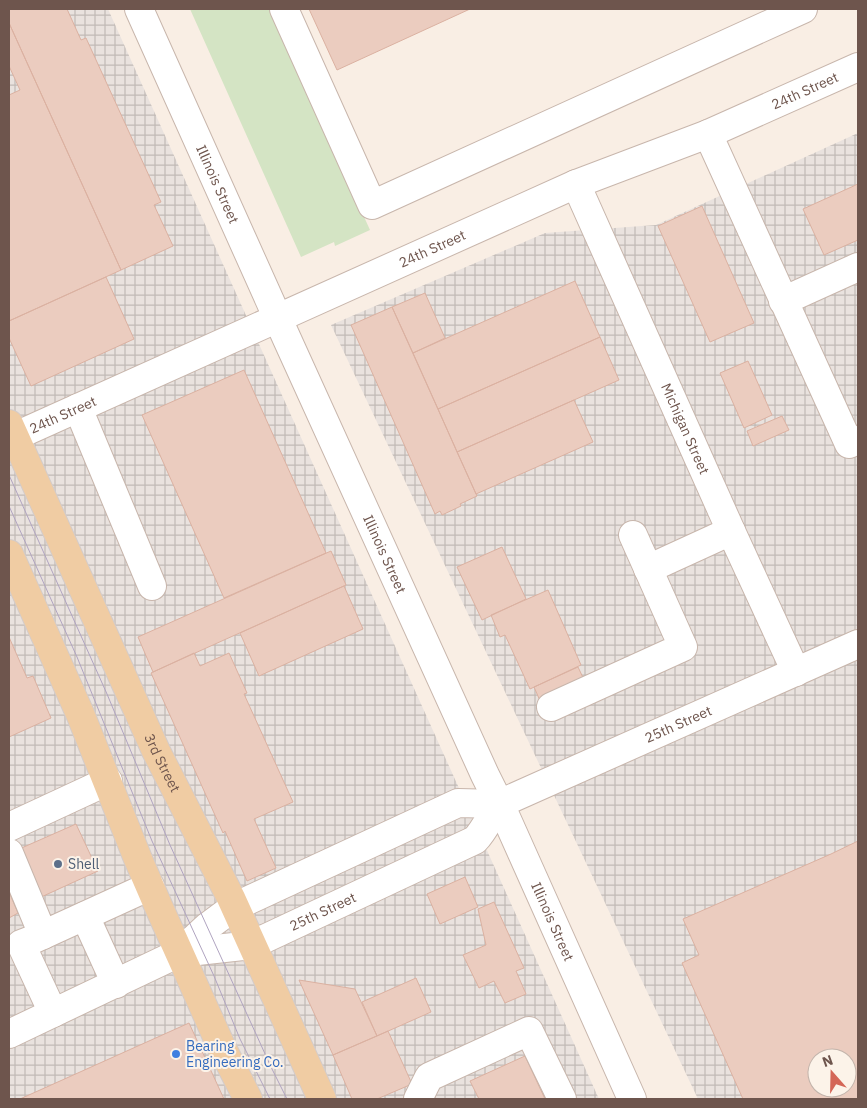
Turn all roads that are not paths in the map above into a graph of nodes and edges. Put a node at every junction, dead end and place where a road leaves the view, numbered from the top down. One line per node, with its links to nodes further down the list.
1 (139, 9): 9 (street, Illinois Street)
2 (284, 9): 3 (street)
3 (803, 9)
4 (858, 67): 5 (street, 24th Street)
5 (708, 134): 6 (street, 24th Street); 8 (street)
6 (576, 184): 9 (street, 24th Street); 13 (street, Michigan Street)
7 (858, 268): 8 (street)
8 (783, 302): 12 (street)
9 (277, 318): 10 (street, 24th Street); 22 (street, Illinois Street)
10 (78, 408): 11 (street, 24th Street); 17 (street)
11 (11, 433): 26 (main road, 3rd Street)
12 (858, 440)
13 (731, 532): 16 (street); 19 (street, Michigan Street)
14 (633, 535): 16 (street)
15 (9, 554): 21 (main road)
16 (648, 569): 20 (street)
17 (152, 586)
18 (858, 644): 19 (street, 25th Street)
19 (796, 672): 22 (street, 25th Street)
20 (551, 707)
21 (108, 781): 23 (street); 25 (main road)
22 (499, 804): 26 (street, 25th Street); 29 (street, 25th Street); 38 (street, Illinois Street)
23 (9, 828)
24 (9, 853): 28 (street)
25 (150, 886): 27 (street); 30 (main road)
26 (234, 907): 29 (main road, 3rd Street); 30 (street, 25th Street)
27 (85, 916): 28 (street); 31 (street)
28 (43, 935): 32 (street)
29 (252, 945): 30 (street, 25th Street); 35 (main road, 3rd Street)
30 (179, 954): 31 (street, 25th Street); 34 (main road)
31 (116, 984): 32 (street, 25th Street)
32 (52, 1013): 33 (street, 25th Street)
33 (9, 1034)
34 (248, 1099)
35 (322, 1099)
36 (418, 1099): 37 (street)
37 (562, 1099)
38 (632, 1099)

